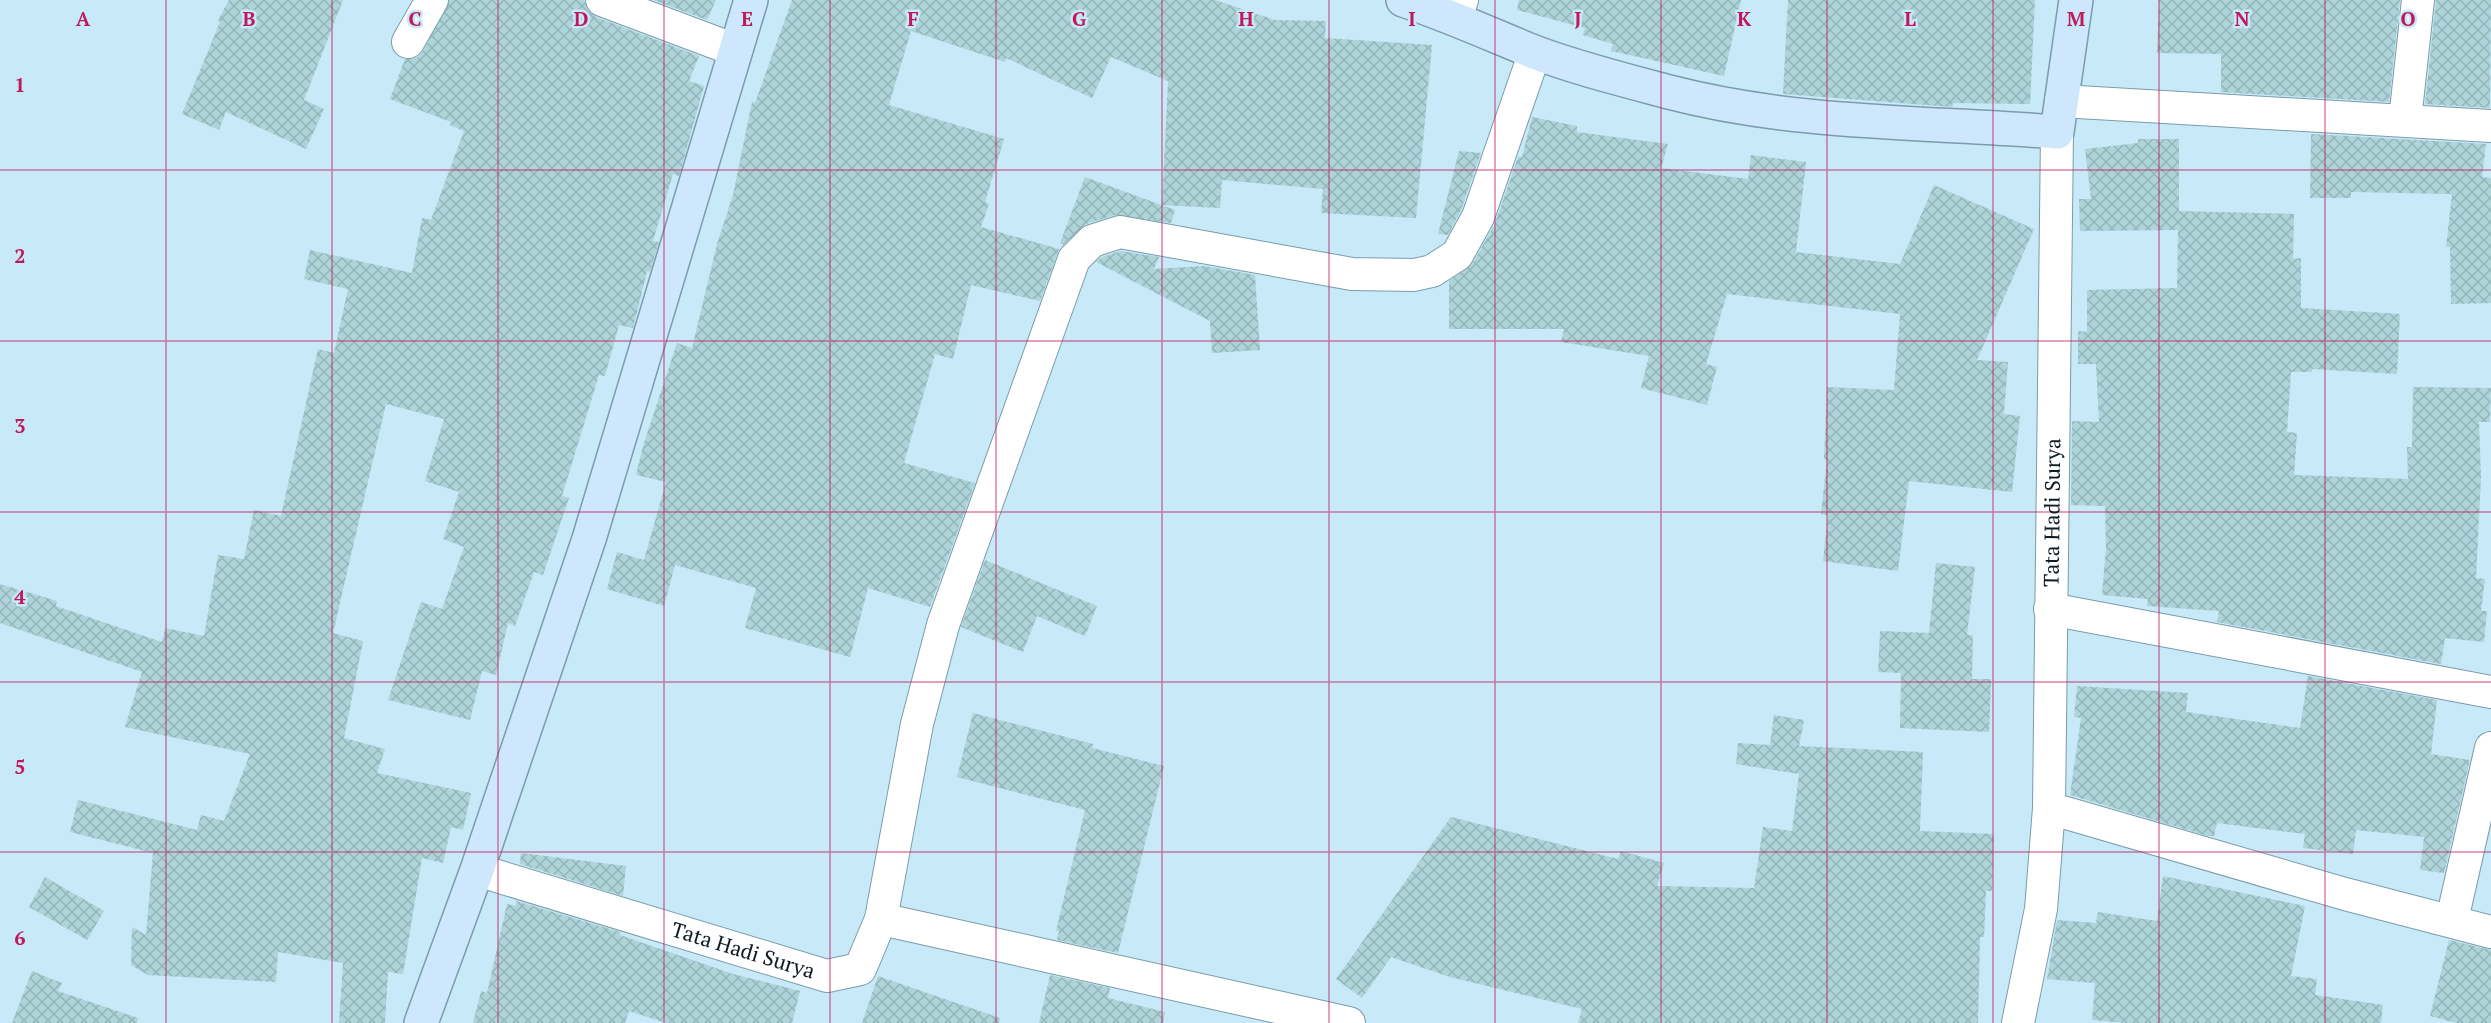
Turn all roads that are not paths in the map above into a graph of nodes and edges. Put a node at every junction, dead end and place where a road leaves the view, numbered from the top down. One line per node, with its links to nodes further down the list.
1 (432, 0): 8 (street)
2 (602, 0): 9 (street)
3 (751, 0): 9 (street)
4 (1403, 0): 7 (street)
5 (2076, 0): 11 (street, Tata Hadi Surya)
6 (2418, 0): 12 (street)
7 (1459, 9): 10 (street)
8 (408, 42)
9 (735, 50): 18 (street)
10 (1535, 52): 11 (street); 19 (street)
11 (2059, 116): 12 (street); 14 (street, Tata Hadi Surya)
12 (2405, 120): 13 (street)
13 (2491, 126)
14 (2050, 609): 15 (street); 17 (street, Tata Hadi Surya)
15 (2491, 692)
16 (2491, 748): 20 (street)
17 (2049, 808): 20 (street); 25 (street, Tata Hadi Surya)
18 (477, 870): 19 (street, Tata Hadi Surya); 23 (street)
19 (881, 919): 22 (street)
20 (2452, 920): 21 (street)
21 (2491, 932)
22 (1259, 1013): 24 (street)
23 (421, 1023)
24 (1349, 1023)
25 (2018, 1023)

